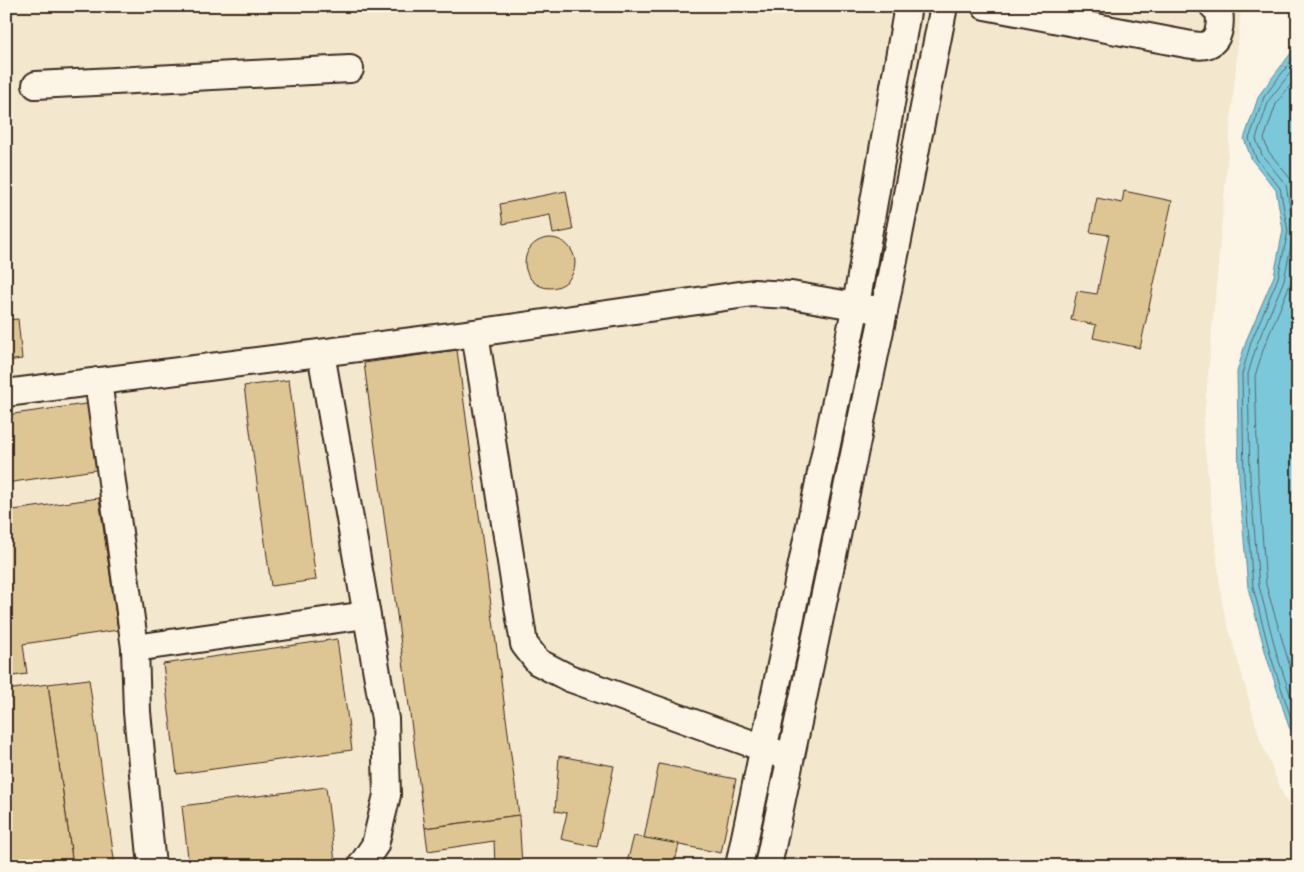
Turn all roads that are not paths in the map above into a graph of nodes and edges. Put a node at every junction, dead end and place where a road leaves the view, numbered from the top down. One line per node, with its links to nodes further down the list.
1 (908, 6): 7 (street)
2 (944, 6): 8 (street)
3 (985, 6): 4 (street)
4 (1213, 6)
5 (350, 69): 6 (street)
6 (36, 85)
7 (856, 305): 8 (street); 9 (street); 15 (street)
8 (884, 311): 16 (street)
9 (475, 333): 10 (street); 15 (street)
10 (320, 353): 11 (street); 13 (street)
11 (98, 381): 12 (street); 14 (street)
12 (6, 394)
13 (366, 615): 14 (street); 18 (street)
14 (135, 648): 17 (street)
15 (763, 748): 16 (street); 19 (street)
16 (790, 758): 20 (street)
17 (152, 866)
18 (361, 866)
19 (739, 866)
20 (768, 866)

